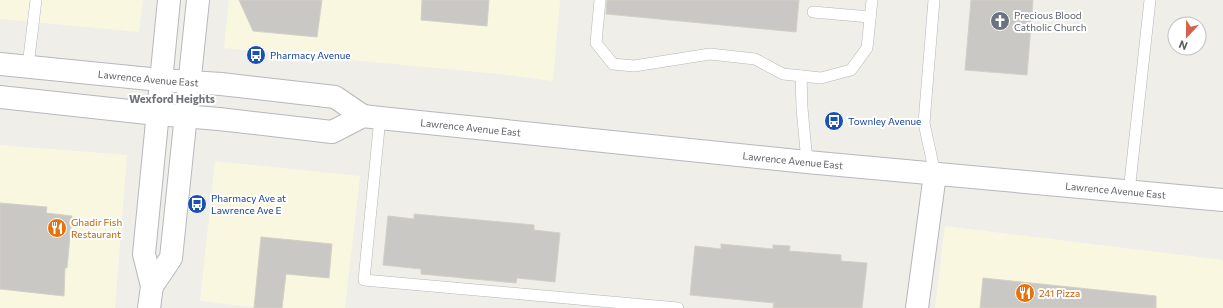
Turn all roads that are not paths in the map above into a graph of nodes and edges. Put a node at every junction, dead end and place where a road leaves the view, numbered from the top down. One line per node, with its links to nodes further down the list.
1 (36, 0): 11 (lane)
2 (169, 0): 13 (main road)
3 (198, 0): 14 (main road)
4 (600, 0): 12 (lane)
5 (872, 0): 9 (lane)
6 (934, 0): 20 (lane)
7 (1150, 0): 21 (lane)
8 (813, 12): 9 (lane)
9 (870, 17): 12 (lane)
10 (0, 64): 11 (main road, Lawrence Avenue East)
11 (28, 66): 13 (main road, Lawrence Avenue East)
12 (801, 76): 19 (lane)
13 (160, 80): 14 (main road, Lawrence Avenue East); 16 (main road)
14 (189, 81): 17 (main road); 18 (main road, Lawrence Avenue East)
15 (0, 97): 16 (main road)
16 (156, 114): 17 (main road); 23 (main road)
17 (185, 116): 18 (main road); 23 (main road)
18 (372, 117): 19 (main road, Lawrence Avenue East); 25 (lane)
19 (806, 162): 20 (main road, Lawrence Avenue East)
20 (935, 174): 21 (main road, Lawrence Avenue East); 26 (main road)
21 (1129, 192): 22 (main road, Lawrence Avenue East)
22 (1223, 200)
23 (152, 286): 24 (main road)
24 (149, 308)
25 (678, 308)
26 (917, 308)

